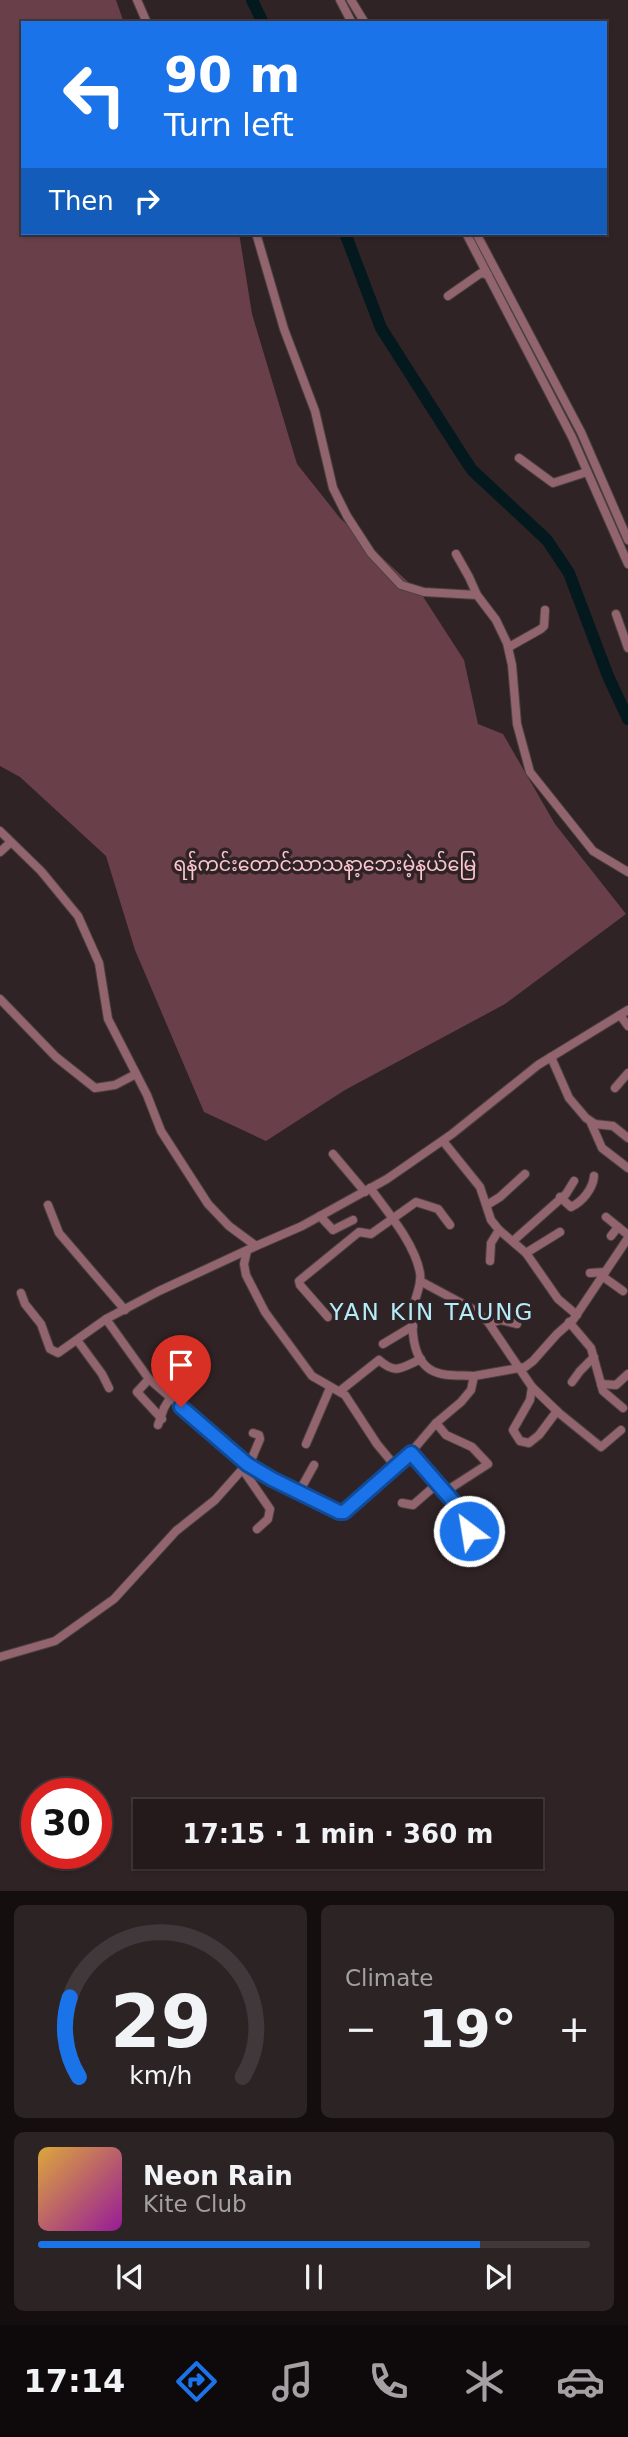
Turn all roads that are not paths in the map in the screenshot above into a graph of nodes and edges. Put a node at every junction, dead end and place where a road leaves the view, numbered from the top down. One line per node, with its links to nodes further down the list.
1 (137, 0): 4 (street)
2 (340, 0): 5 (street)
3 (351, 0): 6 (street)
4 (146, 21)
5 (351, 21)
6 (364, 21)
7 (257, 235): 18 (street)
8 (467, 235): 10 (street)
9 (477, 235): 14 (street)
10 (488, 275): 11 (street); 13 (street)
11 (448, 296)
12 (519, 458): 13 (street)
13 (587, 471): 14 (street)
14 (605, 500): 15 (street); 17 (street)
15 (628, 540)
16 (456, 554): 18 (street)
17 (628, 564)
18 (477, 595): 21 (street)
19 (545, 610): 21 (street)
20 (616, 614): 22 (street)
21 (509, 647): 26 (street)
22 (628, 648)
23 (0, 831): 24 (street)
24 (11, 842): 25 (street); 32 (street)
25 (0, 852)
26 (628, 872)
27 (0, 999): 32 (street)
28 (624, 1012): 29 (street); 30 (street)
29 (628, 1026)
30 (551, 1057): 34 (street); 36 (street)
31 (628, 1073): 33 (street)
32 (136, 1074): 57 (street)
33 (615, 1088)
34 (591, 1123): 35 (street); 38 (street)
35 (628, 1138)
36 (443, 1141): 42 (street); 45 (street)
37 (333, 1154): 42 (street)
38 (628, 1168)
39 (525, 1174): 45 (street)
40 (594, 1176): 43 (street)
41 (574, 1181): 43 (street)
42 (368, 1190): 46 (street); 47 (street)
43 (560, 1197): 56 (street)
44 (48, 1205): 66 (street)
45 (487, 1205): 52 (street)
46 (320, 1216): 49 (street); 57 (street)
47 (392, 1217): 50 (street); 63 (street); 68 (street)
48 (606, 1217): 51 (street)
49 (352, 1220)
50 (450, 1225)
51 (618, 1227): 54 (street); 55 (street)
52 (499, 1230): 56 (street); 60 (street)
53 (560, 1233): 59 (street)
54 (611, 1236)
55 (628, 1238): 62 (street)
56 (513, 1241): 59 (street)
57 (256, 1246): 58 (street)
58 (247, 1251): 66 (street); 86 (street)
59 (526, 1253): 67 (street)
60 (490, 1261)
61 (590, 1273): 62 (street)
62 (603, 1274): 64 (street); 67 (street)
63 (420, 1281): 71 (street); 73 (street)
64 (623, 1290)
65 (21, 1293): 74 (street)
66 (125, 1310): 69 (street)
67 (577, 1315): 70 (street)
68 (328, 1317)
69 (106, 1319): 74 (street); 81 (street)
70 (569, 1322): 76 (street); 78 (street)
71 (489, 1324): 72 (street); 78 (street)
72 (517, 1324)
73 (413, 1326): 75 (street); 77 (street)
74 (77, 1339): 85 (street)
75 (383, 1344)
76 (594, 1357): 82 (street); 83 (street)
77 (421, 1360): 80 (street); 87 (street)
78 (519, 1368): 80 (street); 84 (street)
79 (628, 1374): 83 (street)
80 (474, 1376): 92 (street)
81 (149, 1379): 88 (street); 89 (street)
82 (572, 1382)
83 (601, 1384): 90 (street)
84 (532, 1387): 91 (street); 91 (street)
85 (109, 1388)
86 (330, 1388): 87 (street); 95 (street)
87 (340, 1391): 99 (street)
88 (167, 1396): 89 (street); 89 (street); 98 (street)
89 (150, 1407)
90 (623, 1408)
91 (557, 1411): 93 (street)
92 (436, 1423): 96 (street); 102 (street)
93 (621, 1430)
94 (253, 1433): 98 (street)
95 (306, 1444)
96 (411, 1453): 99 (street); 100 (street)
97 (314, 1465): 101 (street)
98 (247, 1467): 101 (street); 105 (street); 108 (street)
99 (396, 1467): 101 (street)
100 (437, 1484): 102 (street); 103 (street)
101 (299, 1492)
102 (443, 1493): 104 (street)
103 (402, 1503)
104 (464, 1514): 106 (street); 107 (street)
105 (257, 1529)
106 (452, 1532)
107 (470, 1533)
108 (0, 1657)

